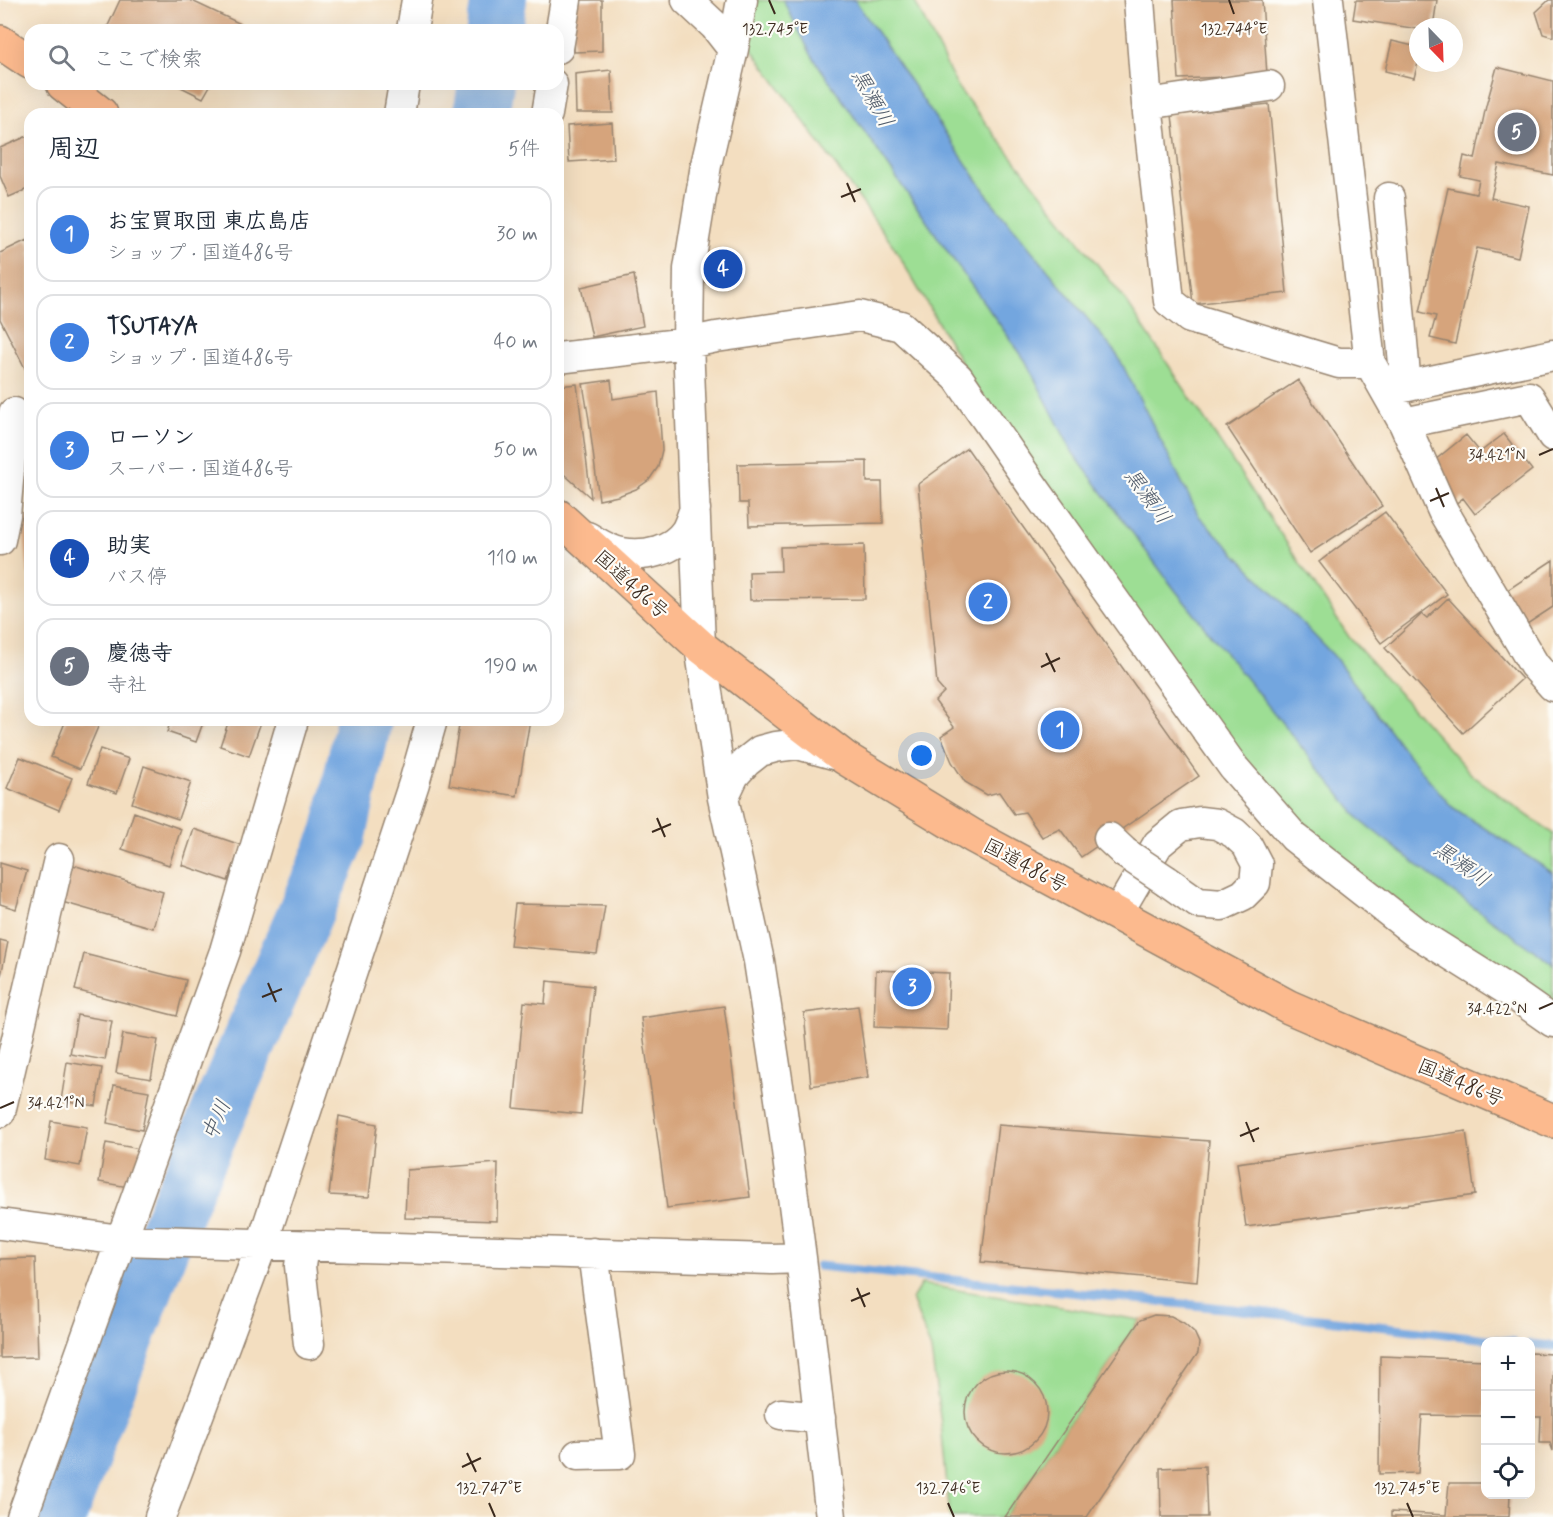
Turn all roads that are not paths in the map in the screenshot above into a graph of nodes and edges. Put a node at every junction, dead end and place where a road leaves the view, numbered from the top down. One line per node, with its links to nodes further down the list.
1 (417, 0): 7 (street)
2 (566, 0): 8 (street)
3 (687, 0): 9 (street)
4 (742, 0): 9 (street)
5 (1139, 0): 16 (street)
6 (1328, 0): 24 (street)
7 (413, 24)
8 (562, 24)
9 (735, 39): 21 (street)
10 (0, 42): 11 (highway)
11 (24, 58)
12 (1269, 86): 16 (street)
13 (70, 90): 17 (highway)
14 (403, 90): 18 (street)
15 (551, 90): 19 (street)
16 (1147, 104): 24 (street)
17 (93, 108)
18 (400, 108)
19 (548, 108)
20 (1389, 198): 25 (street)
21 (688, 344): 23 (street); 29 (street); 41 (street)
22 (1553, 355): 25 (street)
23 (564, 357)
24 (1370, 363): 25 (street)
25 (1396, 388): 27 (street)
26 (15, 412): 31 (street)
27 (1404, 423): 28 (street); 33 (street)
28 (1553, 436)
29 (695, 508): 30 (street); 32 (street)
30 (565, 522): 32 (highway, 国道486号)
31 (0, 540)
32 (700, 646): 36 (highway, 国道486号); 37 (street)
33 (1546, 666)
34 (290, 726): 45 (street)
35 (430, 726): 46 (street)
36 (845, 758): 37 (street); 40 (highway, 国道486号)
37 (723, 798): 49 (street)
38 (1117, 846): 40 (street, bridge)
39 (59, 859): 42 (street)
40 (1117, 914): 43 (highway, 国道486号)
41 (1553, 1022)
42 (0, 1112)
43 (1553, 1121)
44 (0, 1224): 45 (street)
45 (121, 1240): 46 (street); 54 (street)
46 (262, 1244): 47 (street); 55 (street)
47 (303, 1246): 48 (street); 50 (street)
48 (593, 1253): 49 (street); 53 (street)
49 (801, 1258): 52 (street)
50 (309, 1344)
51 (781, 1414): 52 (street)
52 (820, 1418): 56 (street)
53 (578, 1455)
54 (22, 1517)
55 (160, 1517)
56 (831, 1517)

